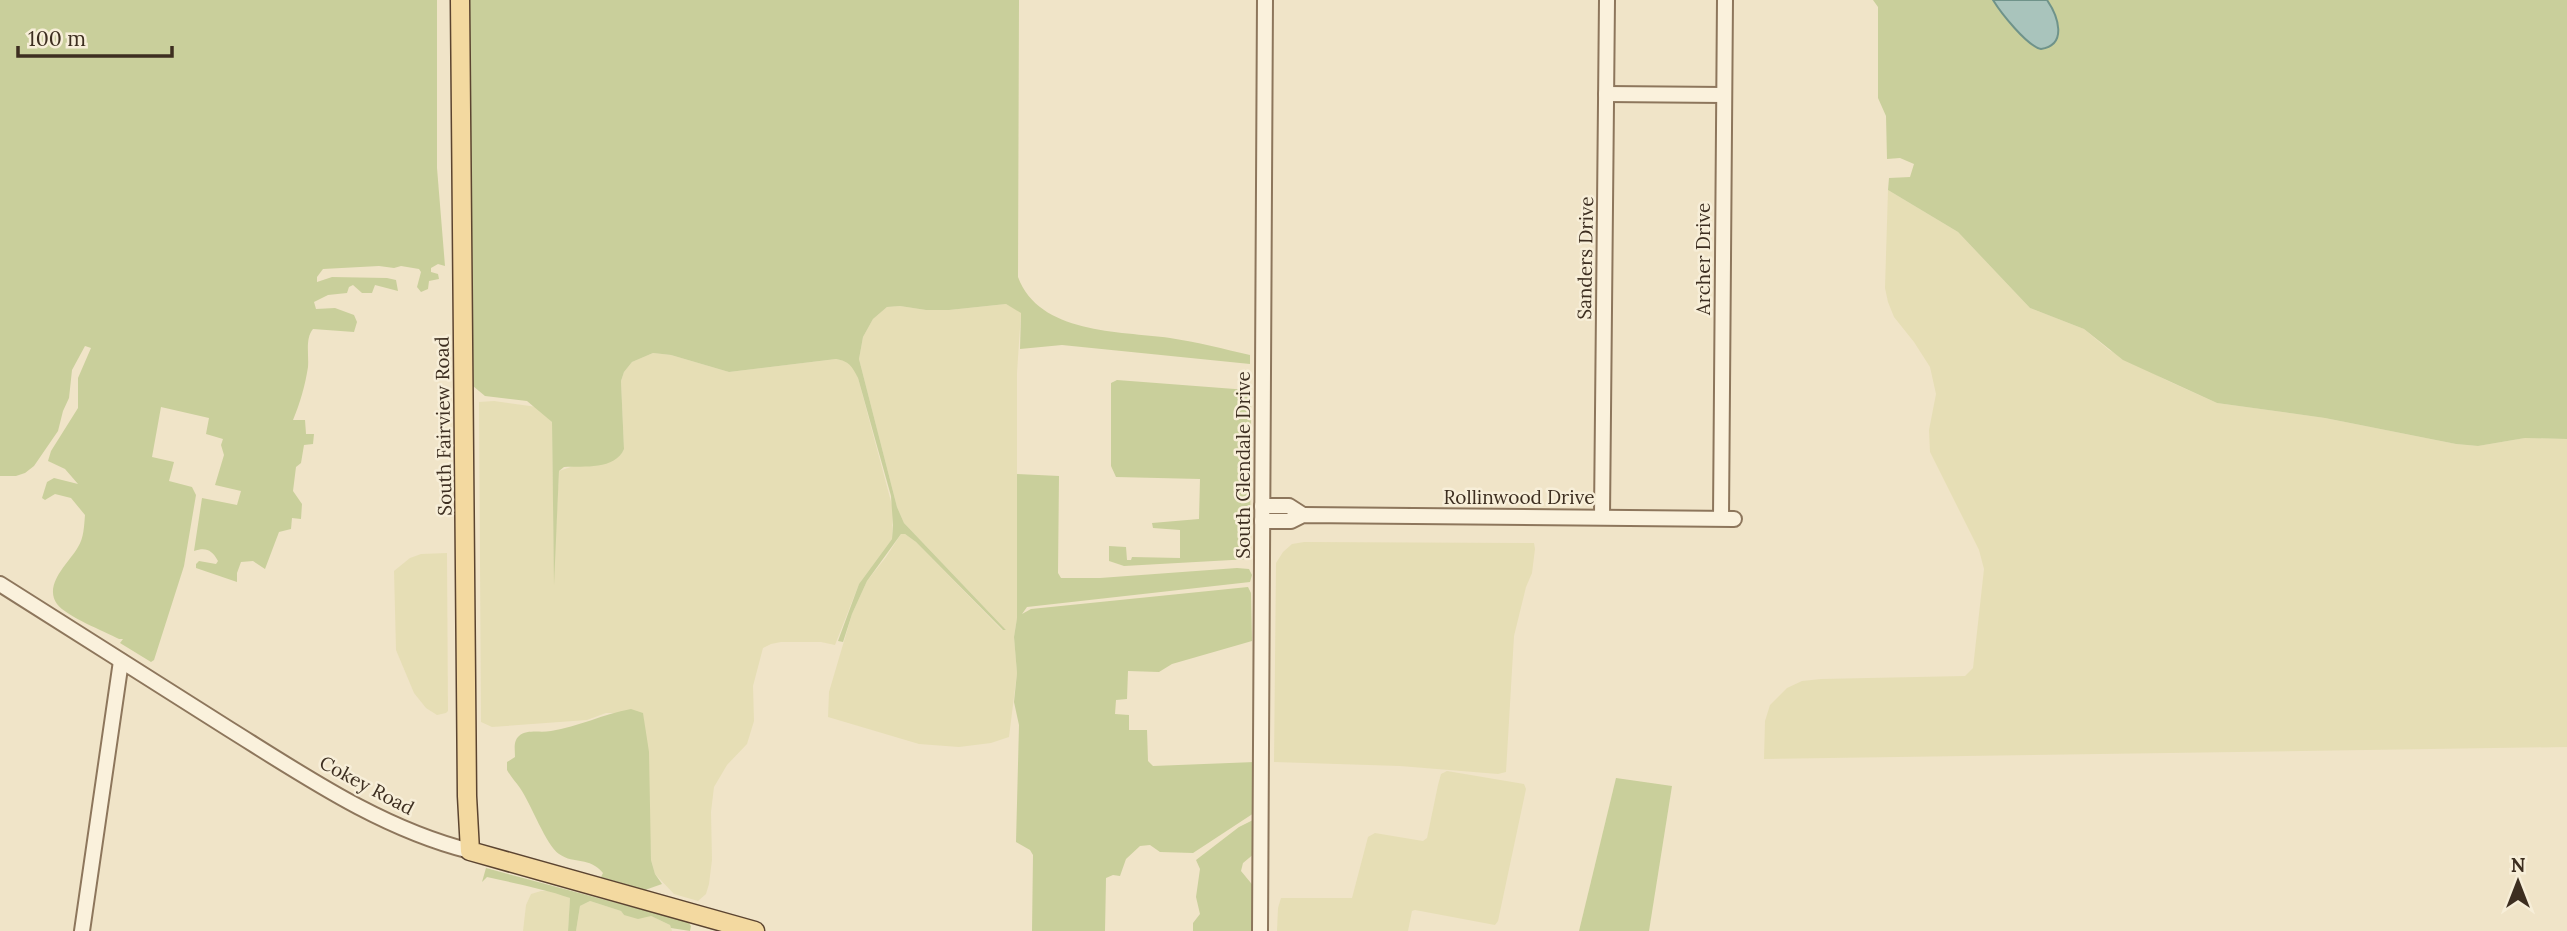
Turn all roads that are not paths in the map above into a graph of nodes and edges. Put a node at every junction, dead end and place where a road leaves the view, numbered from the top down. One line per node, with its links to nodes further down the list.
1 (460, 0): 14 (main road, South Fairview Road)
2 (1265, 0): 7 (street, South Glendale Drive)
3 (1607, 0): 5 (street, Sanders Drive)
4 (1725, 1): 6 (street, Archer Drive)
5 (1606, 94): 6 (street); 9 (street, Sanders Drive)
6 (1724, 95): 10 (street, Archer Drive)
7 (1262, 506): 8 (street, Rollinwood Drive); 11 (street, South Glendale Drive)
8 (1303, 515): 9 (street, Rollinwood Drive); 11 (street, Rollinwood Drive)
9 (1602, 516): 10 (street, Rollinwood Drive)
10 (1727, 518)
11 (1262, 521): 17 (street, South Glendale Drive)
12 (0, 584): 13 (street, Cokey Road)
13 (121, 661): 14 (street, Cokey Road); 15 (street)
14 (470, 851): 16 (main road, Cokey Road)
15 (82, 931)
16 (755, 931)
17 (1260, 931)

